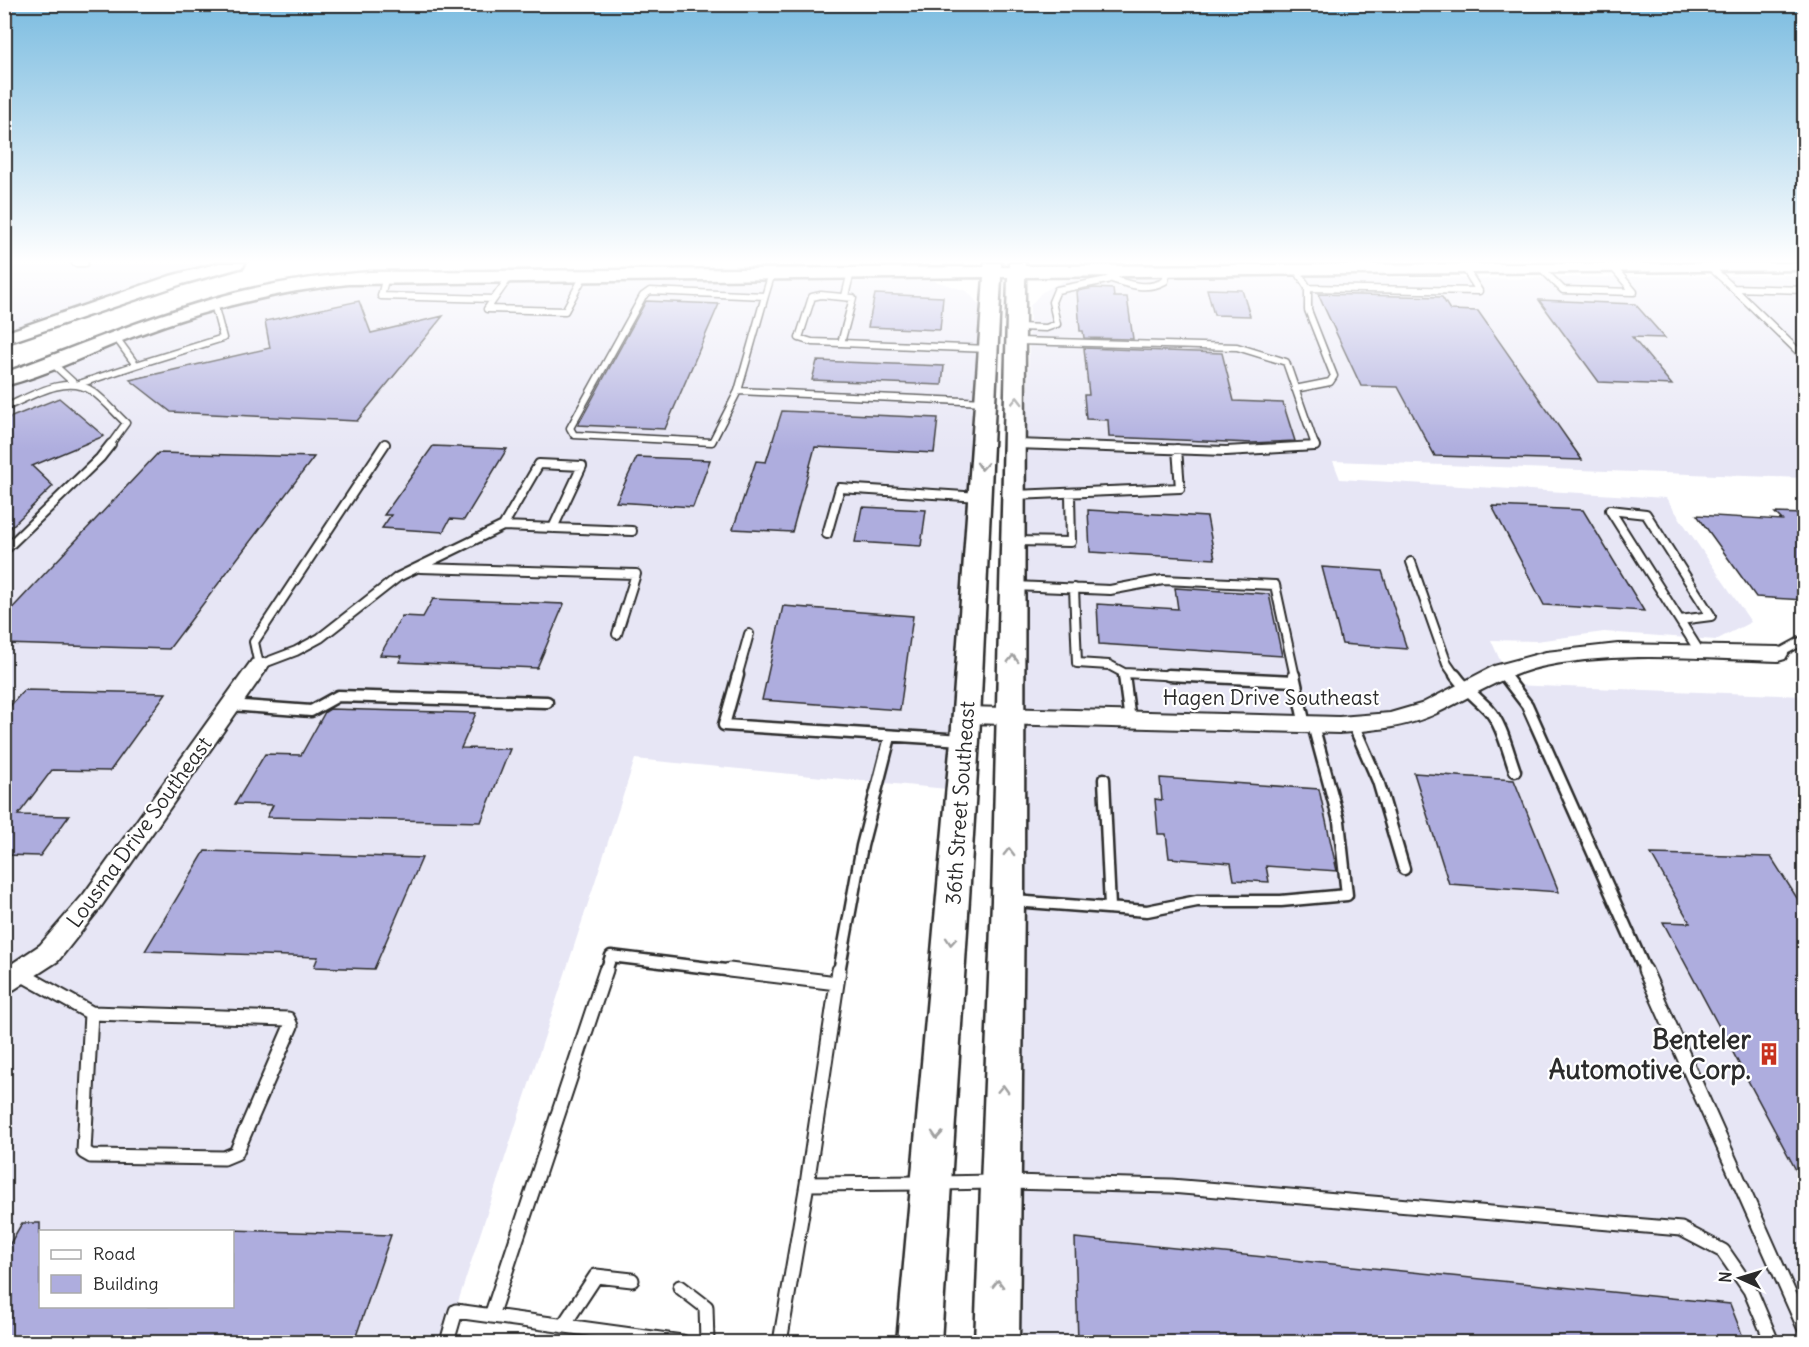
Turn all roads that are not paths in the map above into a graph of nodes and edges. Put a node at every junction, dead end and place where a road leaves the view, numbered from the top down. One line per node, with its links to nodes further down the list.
1 (36, 326): 16 (street)
2 (83, 326): 14 (street)
3 (152, 326): 14 (street)
4 (219, 326): 22 (lane)
5 (626, 326): 27 (lane)
6 (757, 326): 27 (lane)
7 (803, 326): 18 (lane)
8 (846, 326): 18 (lane)
9 (990, 326): 19 (street, 36th Street Southeast)
10 (1020, 326): 15 (street)
11 (1052, 326): 15 (lane)
12 (1314, 326): 26 (lane)
13 (1772, 326): 20 (lane)
14 (135, 332): 17 (street)
15 (1018, 334): 26 (lane); 31 (street, one-way to 15)
16 (6, 336): 23 (street)
17 (117, 339): 21 (street); 22 (lane)
18 (841, 344): 19 (lane)
19 (989, 349): 28 (street, 36th Street Southeast)
20 (1804, 357)
21 (52, 363): 23 (street); 25 (lane)
22 (136, 365): 25 (lane)
23 (24, 373): 24 (street)
24 (4, 380)
25 (76, 385): 29 (lane); 41 (lane)
26 (1295, 388): 32 (lane)
27 (738, 391): 28 (lane)
28 (986, 402): 35 (street, 36th Street Southeast, one-way to 35)
29 (4, 408)
30 (385, 444): 52 (lane)
31 (1016, 444): 32 (lane); 34 (street)
32 (1177, 449): 33 (lane)
33 (1070, 494): 34 (lane); 40 (lane)
34 (1015, 495): 40 (street)
35 (980, 497): 39 (lane); 63 (street, 36th Street Southeast)
36 (503, 526): 37 (lane); 37 (lane); 43 (lane)
37 (553, 528): 38 (lane)
38 (632, 531)
39 (827, 534)
40 (1014, 541): 44 (street)
41 (4, 551)
42 (1411, 562): 56 (lane)
43 (418, 568): 47 (lane); 52 (lane)
44 (1014, 586): 45 (lane); 59 (street, one-way to 44)
45 (1074, 588): 54 (lane); 55 (lane)
46 (1680, 620): 46 (lane); 50 (lane)
47 (617, 634)
48 (749, 634): 64 (lane)
49 (1804, 640): 51 (lane)
50 (1701, 654): 51 (street, Hagen Drive Southeast); 53 (street, Hagen Drive Southeast)
51 (1778, 654)
52 (259, 665): 58 (street, Lousma Drive Southeast)
53 (1501, 671): 56 (street, Hagen Drive Southeast); 80 (lane)
54 (1124, 673): 55 (lane); 60 (lane)
55 (1295, 681): 62 (lane)
56 (1466, 691): 61 (street, Hagen Drive Southeast); 65 (lane)
57 (547, 702): 58 (lane)
58 (231, 705): 70 (street, Lousma Drive Southeast)
59 (1011, 717): 60 (street, Hagen Drive Southeast); 63 (street, Hagen Drive Southeast); 68 (street, one-way to 59)
60 (1130, 721): 62 (street, Hagen Drive Southeast)
61 (1353, 724): 62 (street, Hagen Drive Southeast); 67 (lane)
62 (1309, 725): 69 (lane)
63 (965, 727): 64 (lane); 75 (street, 36th Street Southeast, one-way to 75)
64 (890, 736): 71 (lane)
65 (1515, 771)
66 (1104, 779): 69 (lane)
67 (1404, 869)
68 (1008, 900): 69 (lane); 73 (street, one-way to 68)
69 (1110, 907)
70 (13, 979): 72 (lane)
71 (837, 983): 74 (lane); 78 (lane)
72 (91, 1013): 72 (lane)
73 (1000, 1181): 75 (lane); 86 (street, one-way to 73); 87 (lane)
74 (807, 1184): 75 (lane); 84 (lane)
75 (933, 1184): 85 (street, 36th Street Southeast)
76 (632, 1280): 79 (lane)
77 (680, 1287): 83 (lane)
78 (491, 1316): 79 (lane); 81 (lane)
79 (563, 1326): 82 (lane)
80 (1804, 1327)
81 (447, 1342)
82 (682, 1342)
83 (707, 1342)
84 (780, 1342)
85 (920, 1342)
86 (997, 1342)
87 (1772, 1342)

